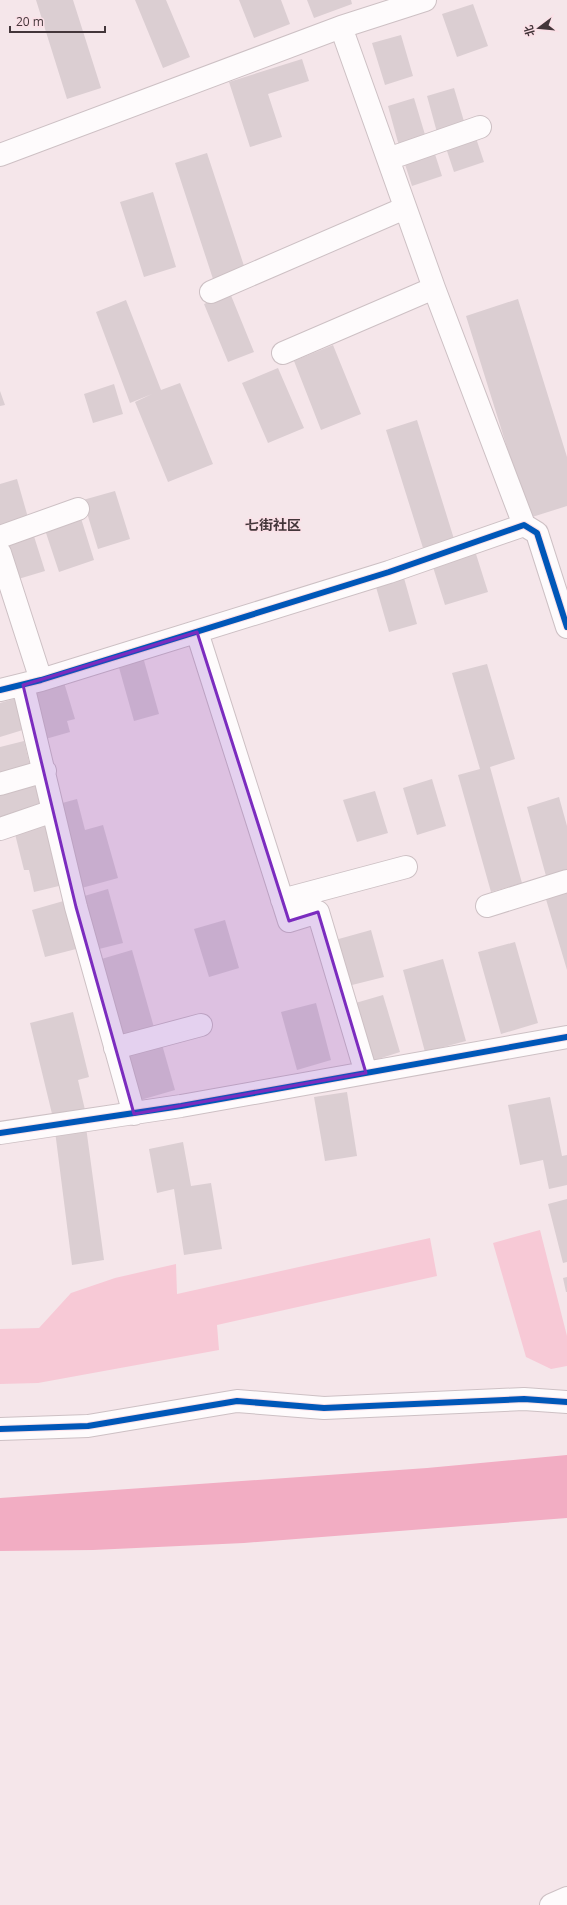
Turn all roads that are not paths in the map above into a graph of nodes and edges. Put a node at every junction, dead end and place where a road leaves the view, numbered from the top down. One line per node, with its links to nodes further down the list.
1 (425, 0): 2 (street)
2 (340, 28): 4 (street); 5 (street)
3 (480, 127): 5 (street)
4 (0, 155)
5 (388, 159): 6 (street)
6 (406, 208): 7 (street); 8 (street)
7 (434, 288): 9 (street); 11 (street)
8 (211, 292)
9 (283, 353)
10 (78, 509): 12 (street)
11 (524, 525): 14 (street); 15 (street)
12 (0, 537)
13 (1, 559): 16 (street)
14 (567, 627)
15 (197, 632): 16 (street); 24 (street)
16 (32, 682): 17 (street); 18 (street)
17 (0, 690)
18 (45, 771): 19 (street); 20 (street)
19 (0, 784)
20 (53, 811): 21 (street); 28 (street)
21 (0, 829)
22 (406, 867): 24 (street)
23 (567, 881): 25 (street)
24 (282, 900): 29 (street)
25 (487, 906)
26 (201, 1025): 28 (street)
27 (567, 1037): 29 (street)
28 (115, 1048): 30 (street)
29 (366, 1073): 30 (street)
30 (134, 1114): 31 (street)
31 (0, 1133)
32 (567, 1402): 33 (street)
33 (0, 1429)
34 (567, 1898): 35 (street)
35 (551, 1905)

